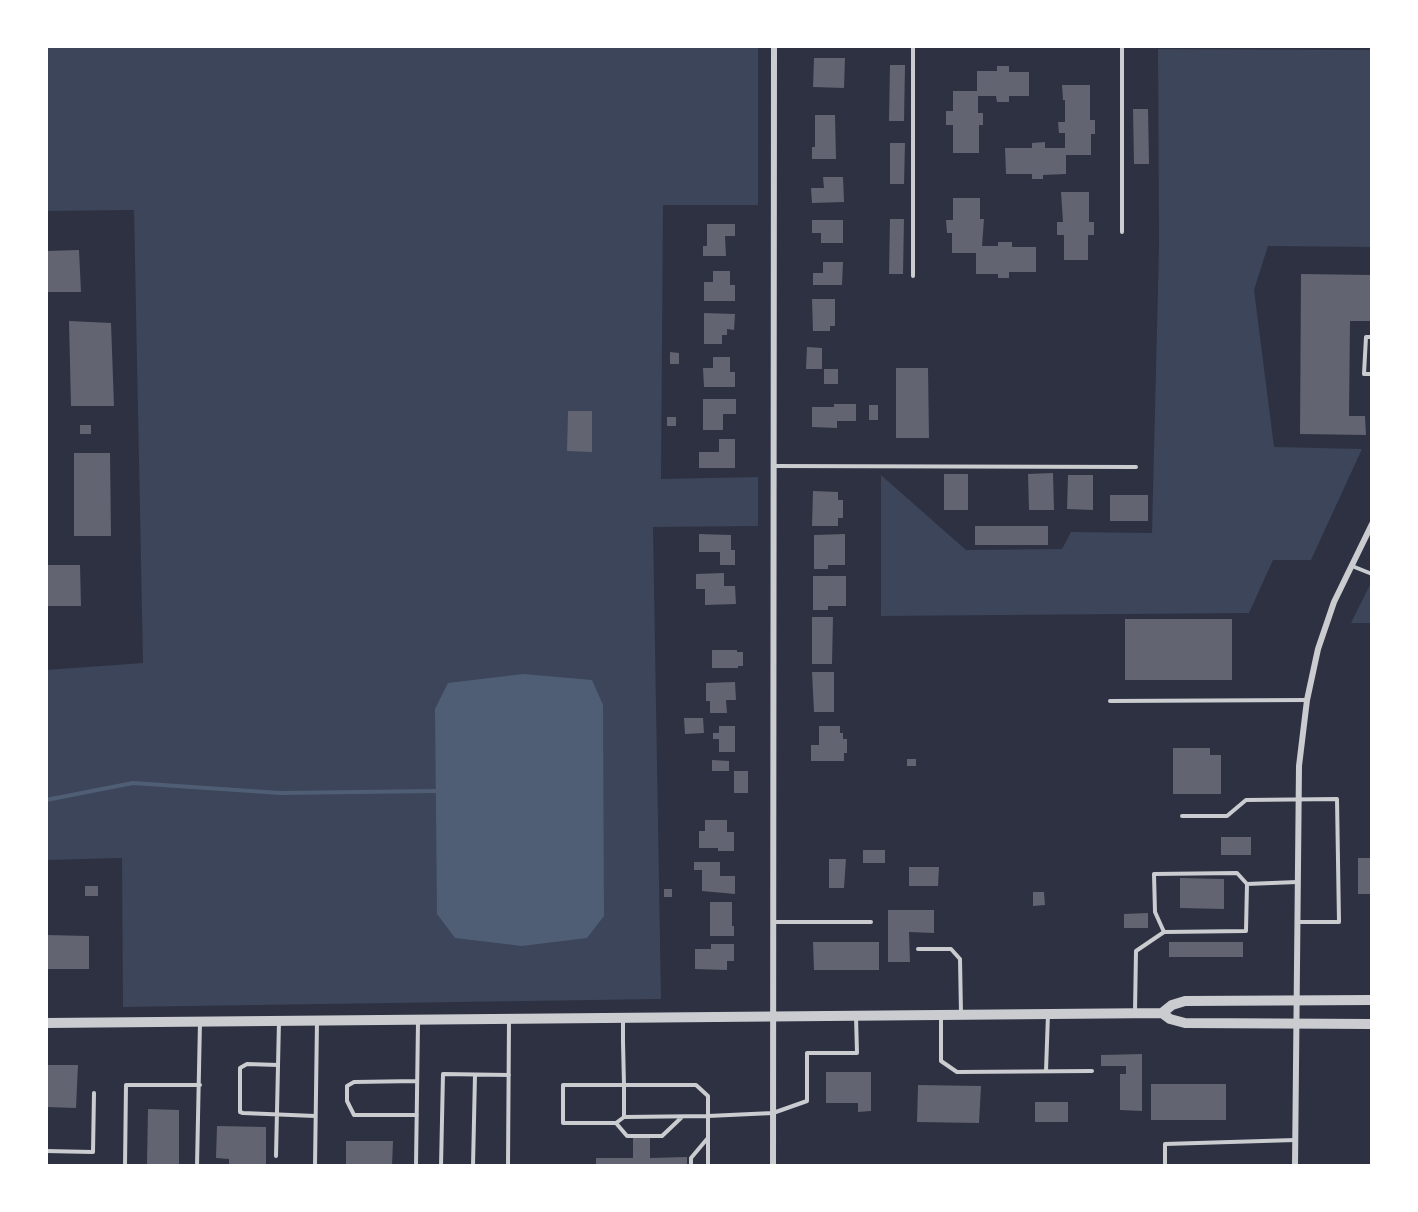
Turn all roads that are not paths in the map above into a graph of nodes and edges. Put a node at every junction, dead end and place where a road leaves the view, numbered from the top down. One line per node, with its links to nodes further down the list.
1 (774, 46): 10 (street)
2 (913, 46): 5 (lane)
3 (1122, 46): 4 (lane)
4 (1122, 232)
5 (913, 276)
6 (1371, 337): 7 (lane)
7 (1371, 374)
8 (46, 408): 9 (lane)
9 (46, 456)
10 (773, 466): 11 (lane); 21 (street)
11 (1136, 467)
12 (1371, 524): 13 (street)
13 (1351, 566): 14 (lane); 15 (street)
14 (1371, 574)
15 (1307, 700): 16 (lane); 17 (street)
16 (1110, 701)
17 (1298, 799): 18 (lane); 19 (street); 23 (lane)
18 (1182, 816)
19 (1298, 882): 20 (lane); 23 (street)
20 (1247, 884): 24 (lane); 24 (lane)
21 (774, 922): 22 (lane); 33 (street)
22 (871, 922)
23 (1297, 922): 27 (street)
24 (1164, 932): 28 (lane)
25 (918, 949): 32 (lane)
26 (1371, 1000): 27 (street)
27 (1296, 1001): 29 (street); 42 (street)
28 (1135, 1013): 29 (street); 30 (street)
29 (1162, 1013): 42 (street)
30 (1048, 1014): 32 (street); 45 (lane)
31 (941, 1015): 32 (street); 34 (street); 45 (lane)
32 (961, 1015)
33 (775, 1016): 34 (street); 35 (street); 53 (street)
34 (856, 1016): 53 (lane)
35 (623, 1017): 36 (street); 51 (lane)
36 (509, 1018): 38 (street); 48 (lane)
37 (317, 1020): 38 (street); 40 (street); 56 (lane)
38 (418, 1020): 49 (lane)
39 (200, 1021): 40 (street); 41 (street); 50 (lane)
40 (279, 1021): 44 (lane)
41 (46, 1023)
42 (1296, 1024): 43 (street); 62 (street)
43 (1371, 1024)
44 (278, 1065): 54 (lane); 54 (lane)
45 (1046, 1071): 46 (lane)
46 (1092, 1071)
47 (475, 1075): 48 (lane); 69 (lane); 70 (lane)
48 (509, 1075): 71 (lane)
49 (417, 1081): 55 (lane); 55 (lane)
50 (200, 1085): 65 (lane); 66 (lane)
51 (624, 1085): 57 (lane); 58 (lane); 60 (lane)
52 (94, 1093): 63 (lane)
53 (773, 1113): 57 (lane); 74 (street)
54 (277, 1115): 56 (lane); 64 (lane)
55 (417, 1115): 68 (lane)
56 (315, 1116): 67 (lane)
57 (708, 1116): 59 (lane); 61 (lane)
58 (624, 1117): 59 (lane); 60 (lane)
59 (682, 1117): 60 (lane)
60 (616, 1123)
61 (708, 1139): 72 (lane); 73 (lane)
62 (1295, 1140): 75 (lane); 76 (street)
63 (46, 1151)
64 (276, 1156)
65 (125, 1166)
66 (197, 1166)
67 (315, 1166)
68 (416, 1166)
69 (441, 1166)
70 (473, 1166)
71 (508, 1166)
72 (691, 1166)
73 (708, 1166)
74 (773, 1166)
75 (1165, 1166)
76 (1295, 1166)

